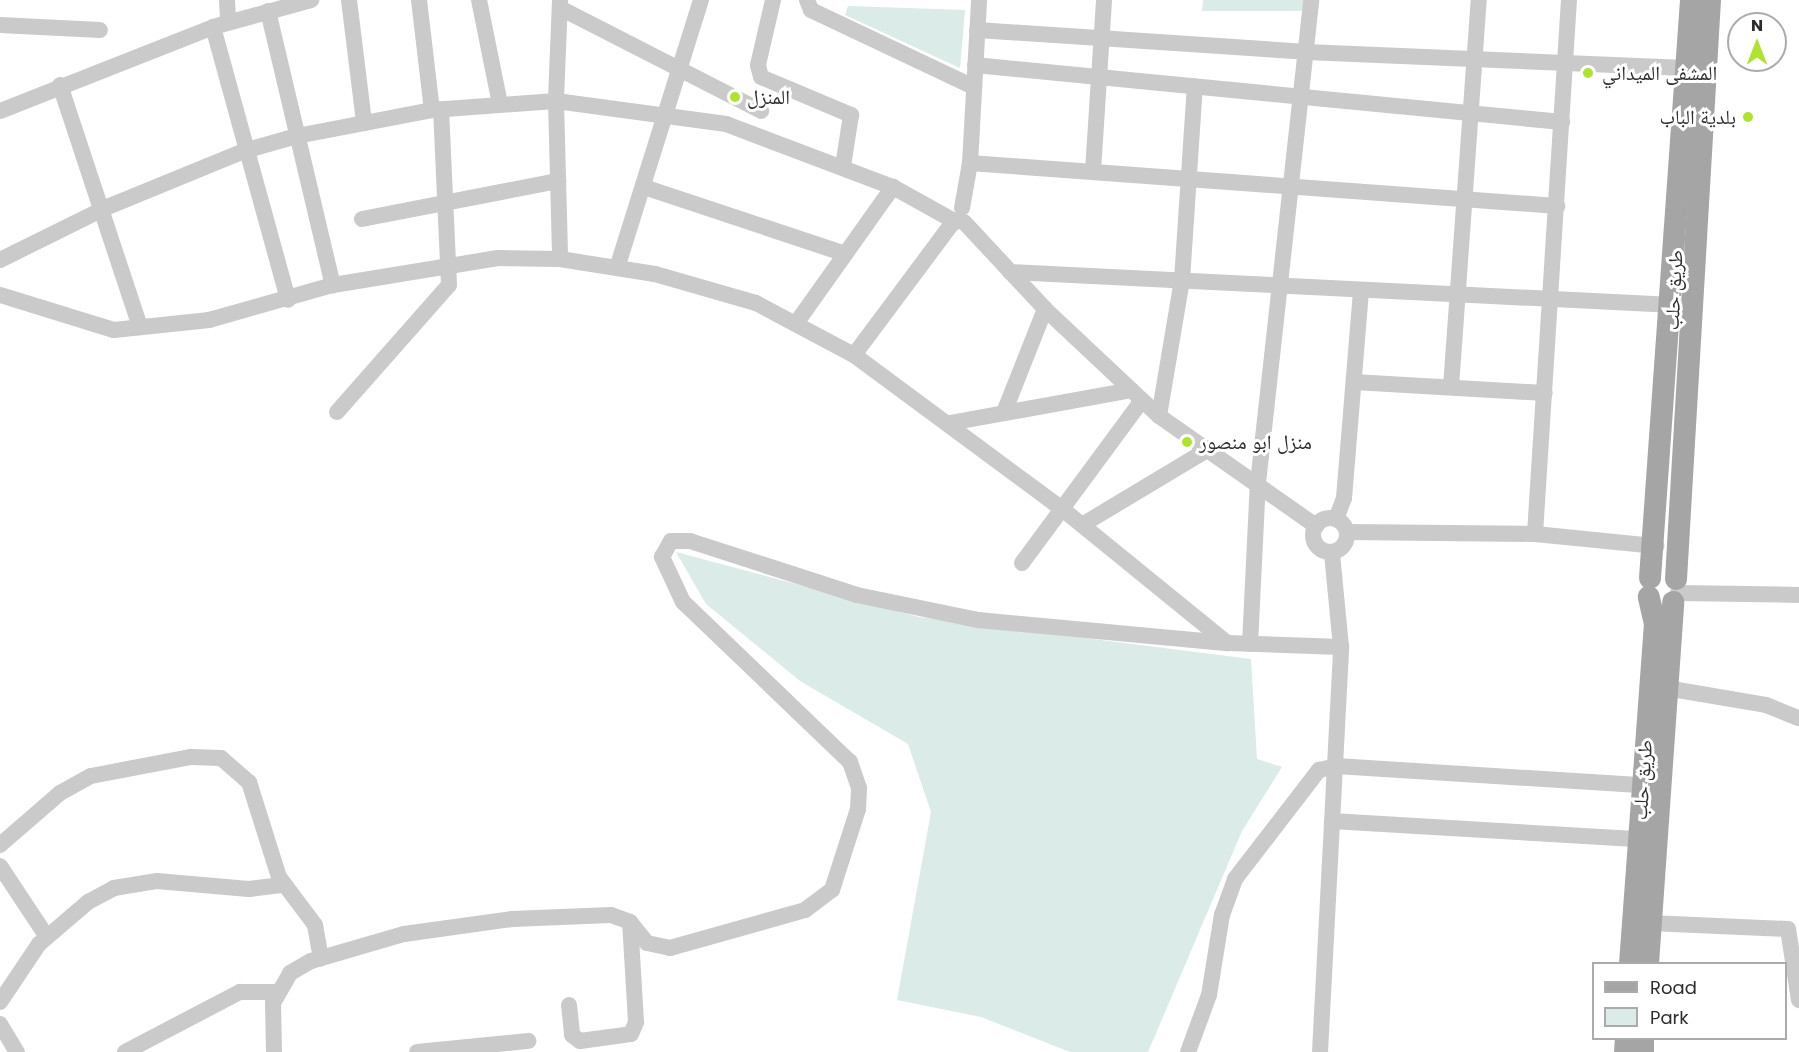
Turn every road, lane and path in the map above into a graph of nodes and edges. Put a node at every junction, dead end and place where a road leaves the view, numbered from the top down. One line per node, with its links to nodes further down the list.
1 (227, 0): 19 (street)
2 (311, 0): 17 (street)
3 (349, 0): 42 (street)
4 (419, 0): 36 (street)
5 (479, 0): 35 (street)
6 (701, 0): 28 (street)
7 (773, 0): 46 (street)
8 (807, 0): 31 (street)
9 (979, 0): 21 (street)
10 (1104, 0): 22 (street)
11 (1311, 0): 23 (street)
12 (1479, 0): 24 (street)
13 (1569, 0): 25 (street)
14 (1691, 0): 27 (main road, طريق حلب)
15 (1710, 0): 97 (main road)
16 (560, 4): 28 (street); 34 (street)
17 (268, 11): 19 (street); 43 (street)
18 (0, 24): 20 (street)
19 (220, 24): 30 (street); 44 (street)
20 (100, 30)
21 (977, 30): 22 (street); 26 (street)
22 (1101, 39): 23 (street); 29 (street)
23 (1306, 52): 24 (street); 33 (street)
24 (1474, 58): 25 (street); 39 (street)
25 (1565, 61): 27 (street); 41 (street)
26 (975, 65): 29 (street); 31 (street)
27 (1686, 68): 73 (main road, طريق حلب)
28 (681, 70): 38 (street); 40 (street)
29 (1099, 77): 32 (street); 47 (street)
30 (60, 85): 37 (street); 56 (street)
31 (974, 87): 45 (street)
32 (1195, 87): 33 (street); 48 (street)
33 (1301, 97): 39 (street); 50 (street)
34 (556, 100): 35 (street); 40 (street); 49 (street)
35 (500, 104): 36 (street)
36 (437, 109): 42 (street); 54 (street)
37 (0, 111)
38 (761, 111)
39 (1470, 113): 41 (street); 53 (street)
40 (667, 114): 46 (street); 51 (street)
41 (1562, 122): 55 (street)
42 (364, 123): 43 (street)
43 (297, 136): 44 (street); 66 (street)
44 (243, 151): 56 (street); 71 (street)
45 (970, 163): 47 (street); 57 (street)
46 (843, 166): 52 (street)
47 (1094, 171): 48 (street)
48 (1186, 178): 50 (street); 65 (street)
49 (558, 181): 54 (street); 60 (street)
50 (1293, 186): 53 (street); 67 (street)
51 (644, 187): 59 (street); 63 (street)
52 (892, 187): 57 (street); 59 (street)
53 (1464, 199): 55 (street); 70 (street)
54 (448, 200): 58 (street); 62 (street)
55 (1557, 206): 72 (street)
56 (98, 212): 61 (street); 76 (street)
57 (959, 218): 64 (street); 77 (street)
58 (362, 219)
59 (845, 254): 75 (street)
60 (560, 259): 62 (street); 63 (street)
61 (0, 260)
62 (452, 263): 66 (street); 83 (street)
63 (617, 268): 75 (street)
64 (1010, 272): 65 (street); 74 (street)
65 (1182, 280): 67 (street); 84 (street)
66 (333, 285): 71 (street)
67 (1282, 286): 68 (street); 87 (street)
68 (1361, 291): 70 (street); 78 (street)
69 (0, 295): 76 (street)
70 (1457, 295): 72 (street); 79 (street)
71 (288, 300): 76 (street)
72 (1552, 300): 73 (street); 80 (street)
73 (1673, 305): 93 (main road, طريق حلب)
74 (1045, 309): 81 (street); 82 (street)
75 (797, 322): 77 (street)
76 (140, 327)
77 (854, 355): 85 (street)
78 (1354, 382): 79 (street); 91 (street)
79 (1451, 387): 80 (street)
80 (1545, 393): 92 (street)
81 (1137, 395): 82 (street); 84 (street); 88 (street)
82 (1005, 410): 85 (street)
83 (337, 412)
84 (1159, 416): 86 (street)
85 (950, 423): 88 (street)
86 (1207, 450): 87 (street); 89 (street)
87 (1258, 483): 90 (street); 100 (street)
88 (1063, 509): 89 (street); 95 (street)
89 (1082, 525): 99 (street)
90 (1316, 526): 91 (street); 94 (street)
91 (1341, 526): 92 (street); 94 (street)
92 (1534, 534): 93 (street)
93 (1656, 546): 96 (main road, طريق حلب)
94 (1332, 553): 101 (street)
95 (1022, 563)
96 (1650, 588): 97 (main road); 105 (main road, طريق حلب)
97 (1676, 591): 98 (street); 102 (main road)
98 (1799, 595)
99 (1228, 643): 100 (street); 111 (street)
100 (1250, 644): 101 (street)
101 (1341, 647): 104 (street)
102 (1666, 688): 103 (street); 112 (main road)
103 (1799, 718)
104 (1336, 766): 105 (street); 106 (street); 128 (street)
105 (1642, 785): 107 (main road, طريق حلب)
106 (1332, 821): 107 (street); 129 (street)
107 (1639, 839): 116 (main road, طريق حلب)
108 (0, 845): 110 (street)
109 (0, 866): 114 (street)
110 (283, 885): 114 (street); 115 (street)
111 (630, 922): 115 (street); 121 (street)
112 (1650, 923): 113 (street); 117 (main road)
113 (1793, 929): 119 (street)
114 (47, 937): 120 (street)
115 (321, 958): 118 (street)
116 (1630, 962)
117 (1648, 962)
118 (277, 992): 125 (street); 126 (street)
119 (1799, 1000)
120 (0, 1002)
121 (569, 1005)
122 (0, 1024): 124 (street)
123 (528, 1041): 127 (street)
124 (17, 1052)
125 (125, 1052)
126 (274, 1052)
127 (417, 1052)
128 (1188, 1052)
129 (1320, 1052)

